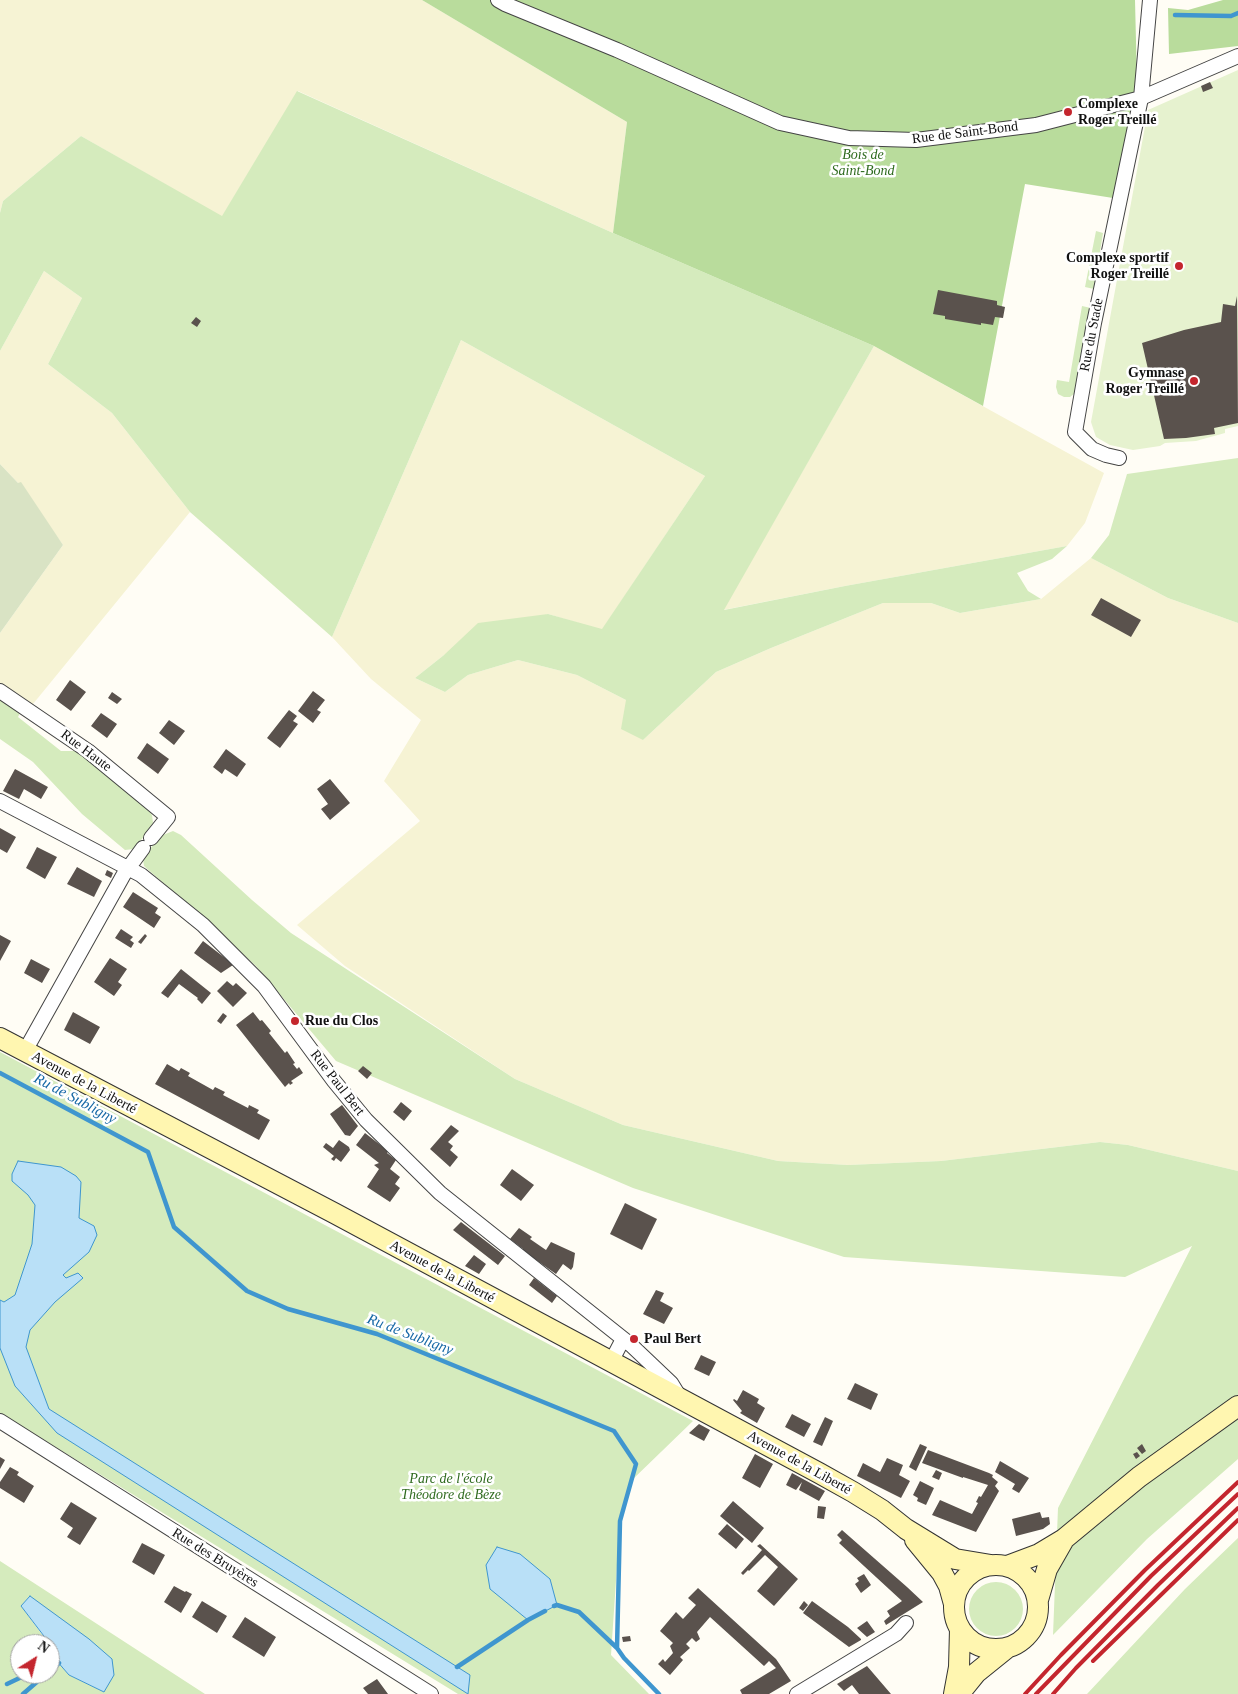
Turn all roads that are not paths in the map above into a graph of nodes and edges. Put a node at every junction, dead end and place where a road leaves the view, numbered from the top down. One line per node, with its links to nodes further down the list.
1 (498, 0): 4 (street, Rue de Saint-Bond)
2 (1150, 0): 4 (street)
3 (1238, 56): 4 (street, Rue de Saint-Bond)
4 (1140, 98): 5 (street, Rue du Stade)
5 (1119, 458)
6 (0, 691): 8 (street, Rue Haute)
7 (0, 801): 8 (street, Rue Paul Bert)
8 (128, 868): 10 (street); 11 (street, Rue Paul Bert)
9 (0, 1038): 10 (main road, Avenue de la Liberté)
10 (25, 1052): 12 (main road, Avenue de la Liberté)
11 (623, 1340): 12 (street); 13 (street, Rue Paul Bert)
12 (611, 1362): 13 (main road, Avenue de la Liberté)
13 (682, 1400): 16 (main road, Avenue de la Liberté)
14 (1238, 1406): 17 (main road)
15 (0, 1421): 24 (street, Rue des Bruyères)
16 (906, 1529): 18 (main road); 20 (main road)
17 (1064, 1539): 18 (main road); 19 (main road)
18 (999, 1565): 19 (main road); 20 (main road)
19 (1038, 1600): 23 (main road)
20 (954, 1604): 22 (main road)
21 (906, 1623): 25 (street)
22 (960, 1629): 23 (main road); 26 (main road)
23 (1007, 1648): 27 (main road)
24 (431, 1694)
25 (797, 1694)
26 (954, 1694)
27 (959, 1694)

